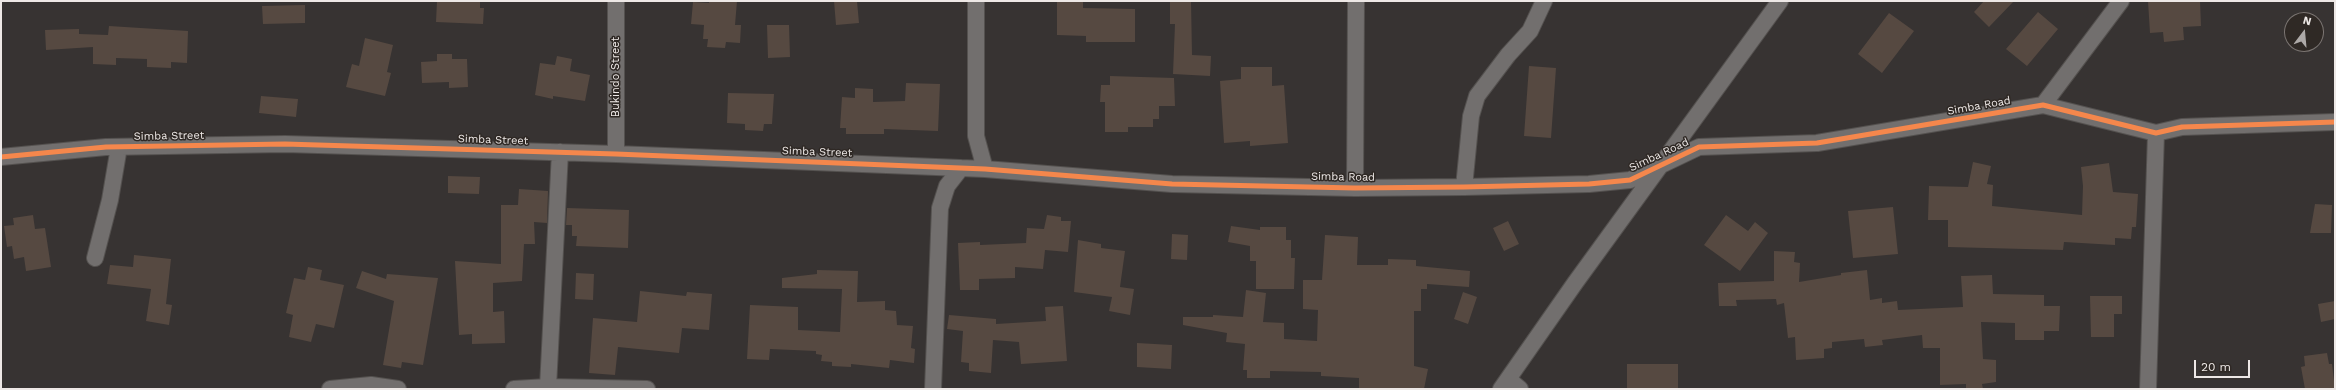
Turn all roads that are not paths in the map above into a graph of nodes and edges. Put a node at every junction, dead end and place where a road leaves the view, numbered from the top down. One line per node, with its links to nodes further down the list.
1 (616, 1): 12 (street, Bukindo Street)
2 (976, 1): 16 (street)
3 (1356, 1): 18 (street)
4 (1544, 1): 17 (street)
5 (1780, 1): 14 (street)
6 (2121, 1): 7 (street)
7 (2043, 105): 9 (street, Simba Road); 14 (street, Simba Road)
8 (2335, 122): 9 (street, Simba Road)
9 (2156, 133): 27 (street)
10 (119, 147): 11 (street, Simba Street); 13 (street, Simba Street); 19 (street)
11 (560, 152): 12 (street, Simba Street); 20 (street)
12 (616, 154): 15 (street, Simba Street)
13 (1, 157)
14 (1663, 164): 17 (street, Simba Road); 21 (street)
15 (961, 168): 16 (street, Simba Street); 26 (street)
16 (985, 169): 18 (street, Simba Road)
17 (1464, 187): 18 (street, Simba Road)
18 (1355, 188)
19 (95, 258)
20 (548, 386): 24 (street); 25 (street)
21 (1510, 386)
22 (330, 389): 23 (street)
23 (398, 389)
24 (514, 389)
25 (647, 389)
26 (933, 389)
27 (2148, 389)

